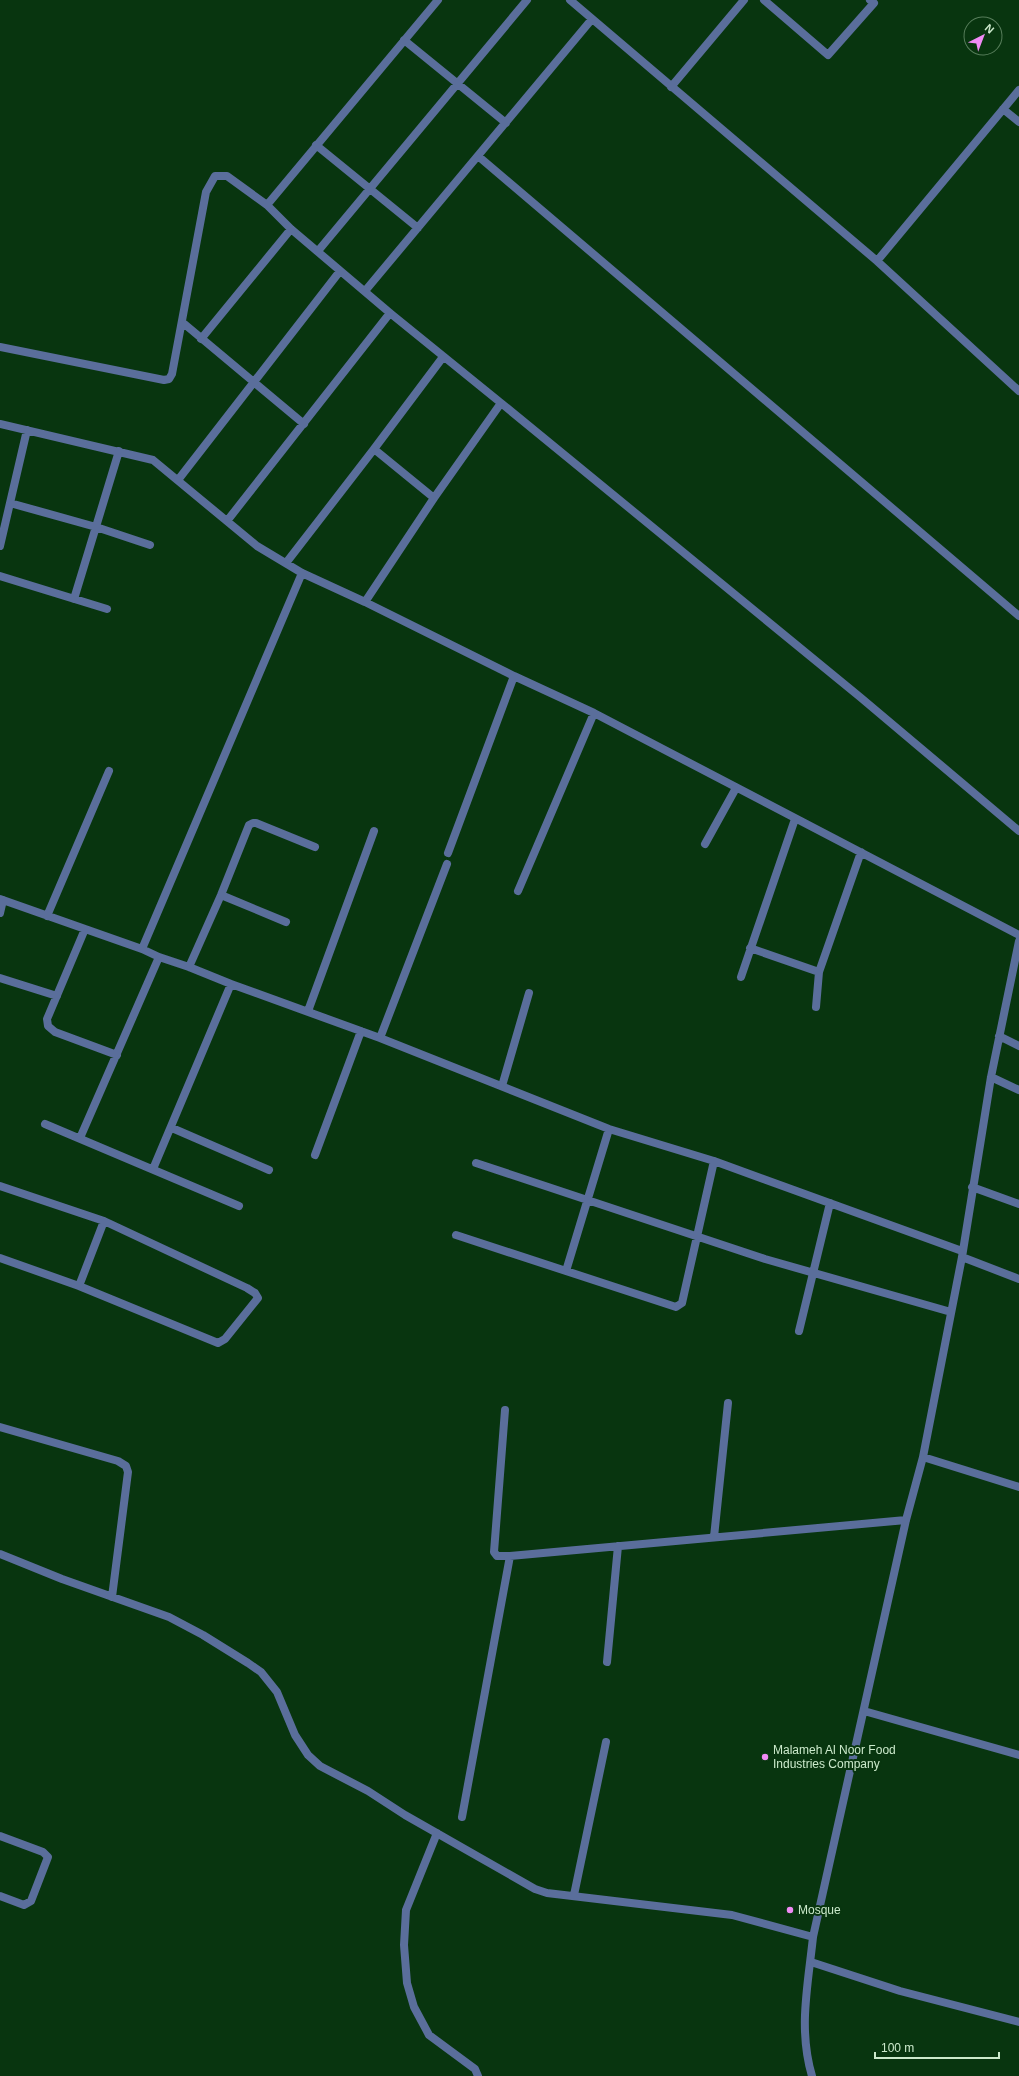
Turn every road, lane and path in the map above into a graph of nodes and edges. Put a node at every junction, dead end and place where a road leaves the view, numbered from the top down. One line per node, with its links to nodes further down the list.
1 (438, 0): 8 (street)
2 (527, 0): 9 (street)
3 (570, 0): 7 (street)
4 (744, 0): 10 (street)
5 (764, 0): 6 (street)
6 (870, 0)
7 (592, 19): 10 (street); 14 (street)
8 (404, 40): 9 (street); 15 (street)
9 (457, 83): 14 (street); 17 (street)
10 (671, 88): 22 (street)
11 (1019, 90): 12 (street)
12 (1003, 109): 13 (street); 22 (street)
13 (1019, 122)
14 (506, 123): 16 (street)
15 (316, 145): 17 (street); 18 (street)
16 (478, 156): 19 (street); 51 (street)
17 (368, 190): 19 (street); 21 (street)
18 (267, 205): 20 (street); 26 (street)
19 (418, 228): 24 (street)
20 (291, 229): 21 (street); 27 (street)
21 (318, 251): 23 (street)
22 (877, 261): 31 (street)
23 (340, 271): 24 (street); 30 (street)
24 (365, 291): 25 (street)
25 (390, 314): 29 (street); 34 (street)
26 (182, 322): 27 (street); 28 (street)
27 (201, 339): 30 (street)
28 (0, 347)
29 (443, 357): 32 (street); 36 (street)
30 (254, 383): 34 (street); 38 (street)
31 (1019, 391)
32 (501, 403): 39 (street); 58 (street)
33 (0, 424): 35 (street)
34 (304, 424): 41 (street)
35 (27, 430): 37 (street); 40 (street)
36 (374, 449): 39 (street); 45 (street)
37 (119, 451): 38 (street); 42 (street)
38 (178, 480): 41 (street)
39 (434, 498): 49 (street)
40 (10, 503): 42 (street); 44 (street)
41 (227, 522): 45 (street)
42 (96, 527): 43 (street); 48 (street)
43 (150, 545)
44 (0, 546)
45 (286, 564): 46 (street)
46 (302, 573): 49 (street); 74 (street)
47 (0, 576): 48 (street)
48 (74, 599): 50 (street)
49 (365, 602): 52 (street)
50 (107, 609)
51 (1019, 616)
52 (514, 676): 53 (street); 62 (street)
53 (594, 712): 55 (street); 64 (street)
54 (108, 771): 68 (street)
55 (736, 788): 56 (street); 59 (street)
56 (795, 819): 61 (street); 73 (street)
57 (374, 831): 84 (street)
58 (1019, 831)
59 (705, 844)
60 (314, 847): 65 (street)
61 (861, 852): 71 (street); 77 (street)
62 (448, 853)
63 (447, 864): 87 (street)
64 (518, 891)
65 (221, 895): 69 (street); 76 (street)
66 (1, 900): 67 (street); 68 (street)
67 (0, 913)
68 (47, 916): 70 (street)
69 (286, 922)
70 (85, 930): 74 (street); 82 (street)
71 (1019, 935)
72 (1019, 941): 86 (street)
73 (750, 948): 77 (street); 79 (street)
74 (142, 949): 75 (street)
75 (159, 957): 76 (street); 89 (street)
76 (189, 967): 80 (street)
77 (818, 972): 83 (street)
78 (0, 978): 82 (street)
79 (740, 978)
80 (231, 984): 84 (street); 94 (street)
81 (529, 993): 91 (street)
82 (56, 996): 89 (street)
83 (816, 1006)
84 (308, 1010): 85 (street)
85 (361, 1031): 87 (street); 97 (street)
86 (999, 1036): 88 (street); 90 (street)
87 (380, 1038): 91 (street)
88 (1019, 1046)
89 (117, 1055): 96 (street)
90 (991, 1077): 92 (street); 103 (street)
91 (502, 1086): 95 (street)
92 (1019, 1090)
93 (44, 1124): 96 (street)
94 (172, 1128): 100 (street); 101 (street)
95 (609, 1129): 98 (street); 104 (street)
96 (80, 1138): 100 (street)
97 (315, 1155)
98 (714, 1161): 105 (street); 110 (street)
99 (476, 1163): 104 (street)
100 (153, 1169): 107 (street)
101 (269, 1170)
102 (0, 1186): 108 (street)
103 (972, 1187): 106 (street); 111 (street)
104 (588, 1200): 110 (street); 113 (street)
105 (830, 1203): 111 (street); 114 (street)
106 (1019, 1204)
107 (239, 1206)
108 (104, 1221): 116 (street); 116 (street)
109 (456, 1235): 113 (street)
110 (699, 1236): 113 (street); 114 (street)
111 (962, 1254): 115 (street); 117 (street)
112 (0, 1258): 116 (street)
113 (566, 1271)
114 (812, 1272): 117 (street); 118 (street)
115 (1019, 1279)
116 (79, 1286)
117 (950, 1312): 122 (street)
118 (799, 1330)
119 (728, 1403): 125 (street)
120 (505, 1410): 128 (street)
121 (0, 1427): 129 (street)
122 (923, 1457): 123 (street); 124 (street)
123 (1019, 1487)
124 (906, 1520): 125 (street); 131 (street)
125 (714, 1537): 126 (street)
126 (618, 1546): 128 (street); 130 (street)
127 (0, 1554): 129 (street)
128 (510, 1556): 134 (street)
129 (112, 1597): 135 (street)
130 (607, 1662)
131 (864, 1712): 133 (street); 139 (street)
132 (606, 1742): 137 (street)
133 (1019, 1755)
134 (462, 1817)
135 (438, 1833): 137 (street); 142 (street)
136 (0, 1836): 138 (street)
137 (574, 1895): 139 (street)
138 (0, 1896)
139 (813, 1937): 140 (street)
140 (811, 1962): 141 (street); 143 (street)
141 (1019, 2022)
142 (478, 2076)
143 (812, 2076)

